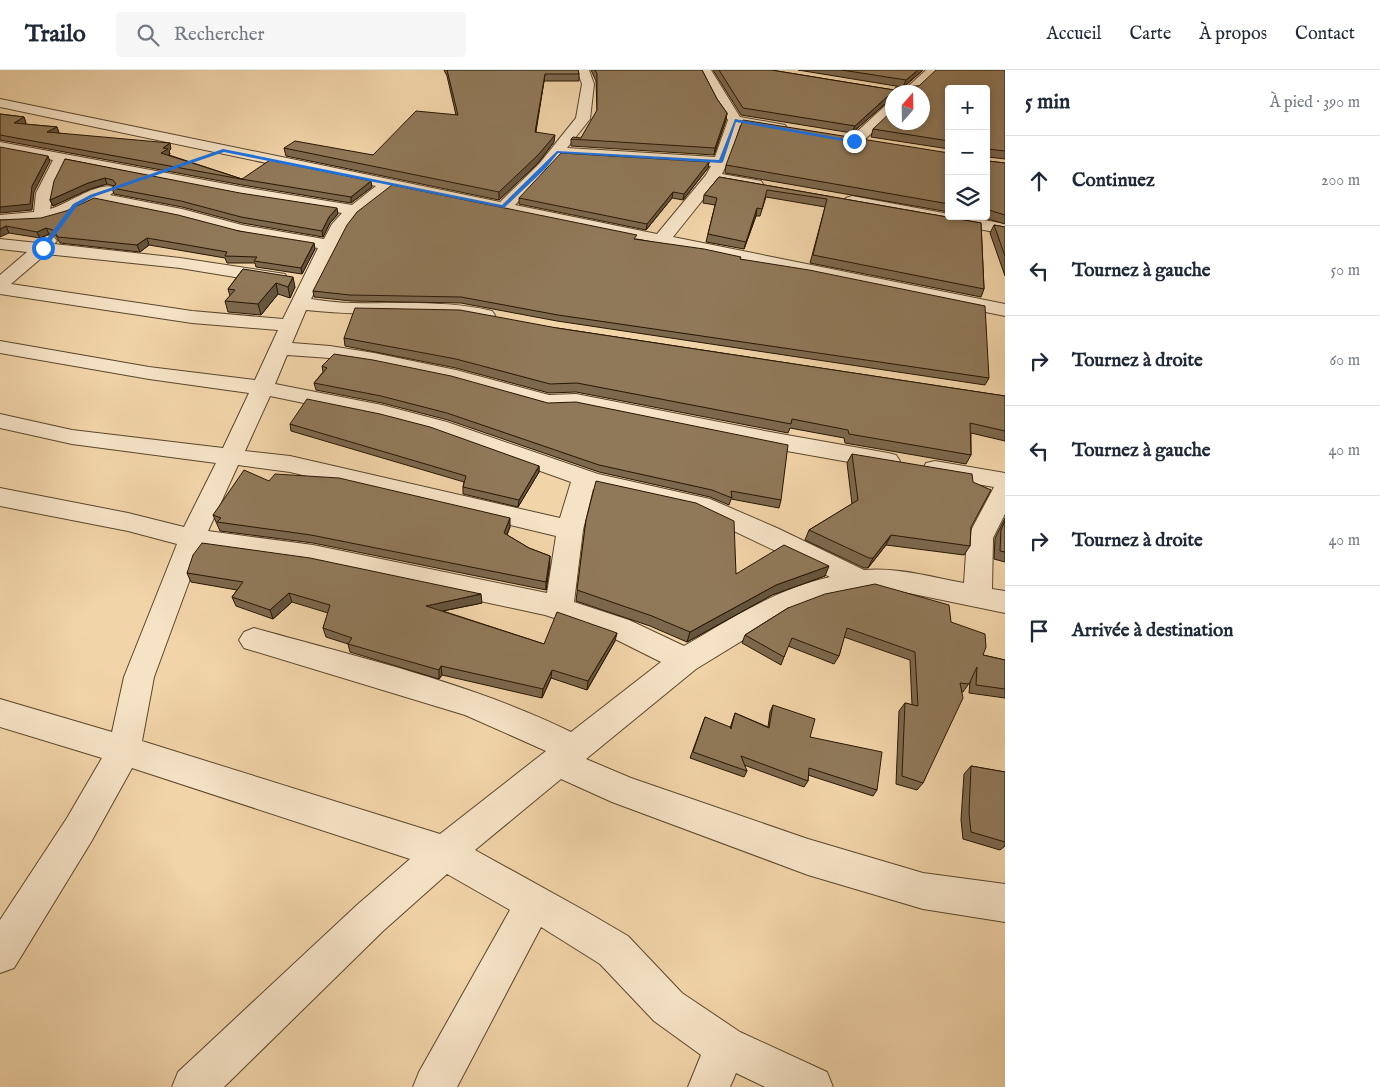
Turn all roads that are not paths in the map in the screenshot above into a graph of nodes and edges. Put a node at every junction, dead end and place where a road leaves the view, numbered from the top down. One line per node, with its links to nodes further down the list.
1 (584, 70): 14 (street)
2 (705, 70): 9 (street)
3 (933, 70): 4 (street)
4 (916, 85)
5 (0, 102): 7 (street)
6 (0, 110): 7 (street)
7 (44, 112): 12 (street)
8 (885, 112): 11 (street)
9 (735, 120): 10 (street); 17 (street)
10 (790, 130)
11 (873, 144)
12 (223, 150): 16 (street); 21 (street)
13 (3, 152): 15 (street)
14 (557, 152): 17 (street); 26 (street)
15 (62, 157): 19 (street); 28 (street)
16 (200, 159)
17 (721, 162): 20 (street)
18 (183, 165): 19 (street)
19 (156, 174): 23 (street); 27 (street)
20 (713, 177): 22 (street); 31 (street)
21 (389, 184): 26 (street); 27 (street)
22 (771, 187)
23 (92, 196): 25 (street); 33 (street)
24 (839, 198): 30 (street)
25 (75, 205): 28 (street); 34 (street)
26 (504, 207): 31 (street)
27 (354, 210): 33 (street)
28 (43, 217): 29 (street)
29 (0, 220)
30 (1005, 229)
31 (662, 239): 37 (street)
32 (0, 244): 34 (street)
33 (330, 244): 38 (street)
34 (43, 248): 35 (street); 38 (street)
35 (0, 284)
36 (0, 288): 38 (street)
37 (1005, 310)
38 (295, 315): 39 (street); 41 (street); 45 (street)
39 (506, 319)
40 (0, 347): 41 (street)
41 (263, 388): 43 (street); 44 (street)
42 (0, 421): 43 (street)
43 (230, 456): 48 (street); 49 (street)
44 (584, 478): 48 (street); 50 (street)
45 (1005, 481)
46 (1005, 489): 51 (street)
47 (0, 497): 49 (street)
48 (570, 530): 52 (street)
49 (192, 538): 52 (street); 56 (street)
50 (861, 581): 51 (street); 54 (street)
51 (991, 599)
52 (560, 608): 54 (street)
53 (254, 640): 57 (street)
54 (685, 660): 57 (street)
55 (0, 714): 56 (street)
56 (124, 751): 58 (street); 61 (street)
57 (566, 755): 58 (street); 60 (street)
58 (444, 852): 59 (street); 63 (street)
59 (534, 903): 62 (street); 64 (street)
60 (1005, 903)
61 (0, 954)
62 (725, 1047): 65 (street); 66 (street)
63 (193, 1087)
64 (434, 1087)
65 (709, 1087)
66 (812, 1087)

